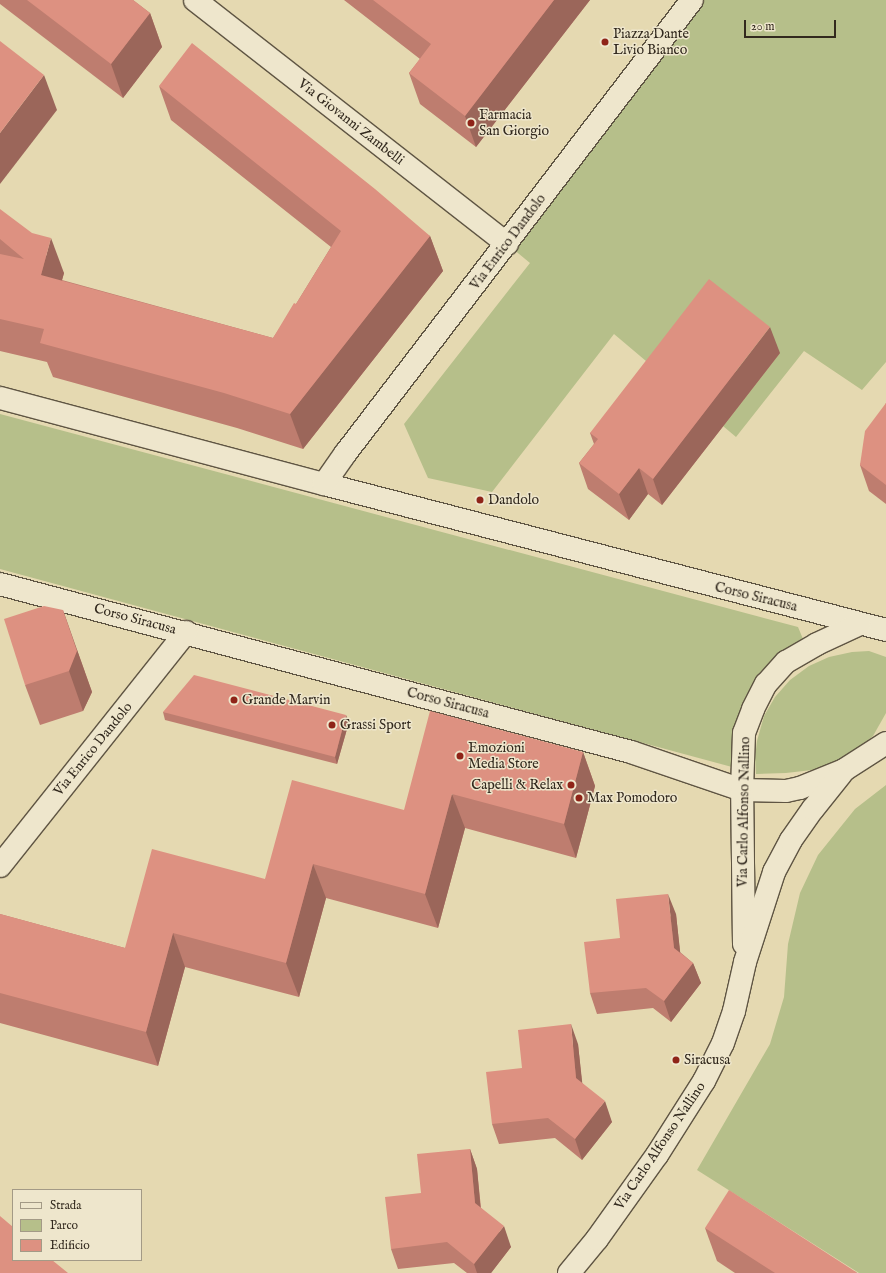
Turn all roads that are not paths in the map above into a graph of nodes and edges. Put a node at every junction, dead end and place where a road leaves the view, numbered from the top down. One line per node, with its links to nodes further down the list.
1 (195, 0): 3 (street, Via Giovanni Zambelli)
2 (692, 0): 3 (street, Via Enrico Dandolo)
3 (507, 244): 5 (street, Via Enrico Dandolo)
4 (0, 398): 5 (street, Corso Siracusa)
5 (324, 484): 7 (street, Corso Siracusa)
6 (0, 584): 9 (street, Corso Siracusa)
7 (860, 624): 8 (street, Corso Siracusa); 12 (street, Via Carlo Alfonso Nallino)
8 (886, 630)
9 (186, 632): 12 (street, Corso Siracusa); 13 (street, Via Enrico Dandolo)
10 (883, 742): 11 (street, Corso Siracusa)
11 (844, 770): 12 (street, Corso Siracusa); 14 (street, Via Carlo Alfonso Nallino)
12 (742, 790): 14 (street, Via Carlo Alfonso Nallino)
13 (0, 866)
14 (745, 962): 15 (street, Via Carlo Alfonso Nallino)
15 (569, 1273)

